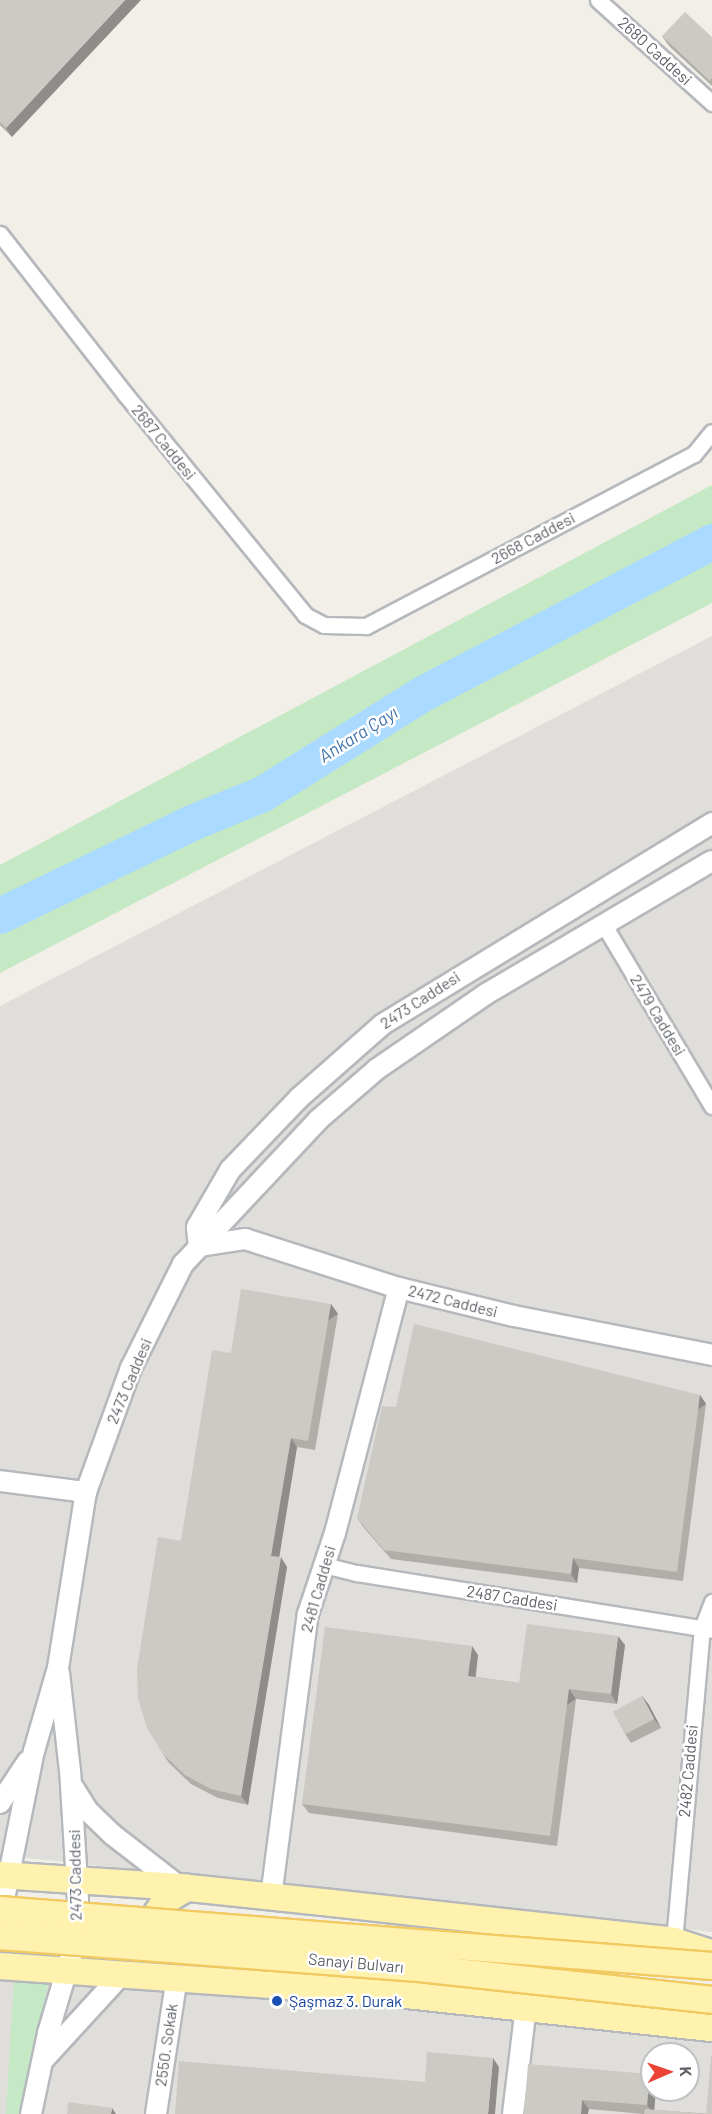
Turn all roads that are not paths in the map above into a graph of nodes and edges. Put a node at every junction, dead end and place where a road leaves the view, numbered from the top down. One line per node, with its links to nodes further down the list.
1 (598, 0): 2 (street, 2680 Caddesi)
2 (712, 103)
3 (0, 234): 5 (street, 2687 Caddesi)
4 (712, 432): 5 (street, 2668 Caddesi)
5 (345, 628)
6 (712, 823): 10 (street, 2473 Caddesi)
7 (712, 861): 8 (street, 2473 Caddesi)
8 (604, 925): 9 (street, 2479 Caddesi); 10 (street, 2473 Caddesi)
9 (712, 1106)
10 (199, 1246): 11 (street, 2472 Caddesi); 14 (street, 2473 Caddesi)
11 (399, 1288): 12 (street, 2472 Caddesi); 15 (street, 2481 Caddesi)
12 (712, 1355)
13 (0, 1481): 14 (street)
14 (86, 1492): 18 (street, 2473 Caddesi)
15 (324, 1564): 17 (street, 2487 Caddesi); 25 (street, 2481 Caddesi)
16 (712, 1602): 17 (street, 2482 Caddesi)
17 (707, 1629): 29 (street, 2482 Caddesi)
18 (58, 1668): 19 (street, 2473 Caddesi); 20 (street, 2473 Caddesi)
19 (34, 1751): 21 (street); 22 (street, 2473 Caddesi)
20 (71, 1784): 23 (street, 2473 Caddesi); 24 (street)
21 (0, 1803)
22 (4, 1876): 23 (main road); 27 (street, 2473 Caddesi)
23 (77, 1880): 24 (main road); 33 (street, 2473 Caddesi)
24 (183, 1887): 25 (main road); 35 (main road)
25 (271, 1897): 29 (main road)
26 (0, 1910): 32 (main road, Sanayi Bulvarı, bridge)
27 (0, 1918)
28 (0, 1936): 36 (main road, Sanayi Bulvarı, bridge)
29 (674, 1941): 30 (main road)
30 (712, 1953)
31 (0, 1965): 33 (main road)
32 (712, 1966)
33 (66, 1970): 34 (main road); 39 (street, 2473 Caddesi)
34 (121, 1975): 35 (main road); 39 (street)
35 (177, 1977): 37 (main road); 41 (street, 2550. Sokak)
36 (712, 2000)
37 (526, 2006): 38 (main road); 42 (street)
38 (712, 2028)
39 (42, 2062): 40 (street, 2473 Caddesi)
40 (31, 2114)
41 (156, 2114)
42 (513, 2114)

